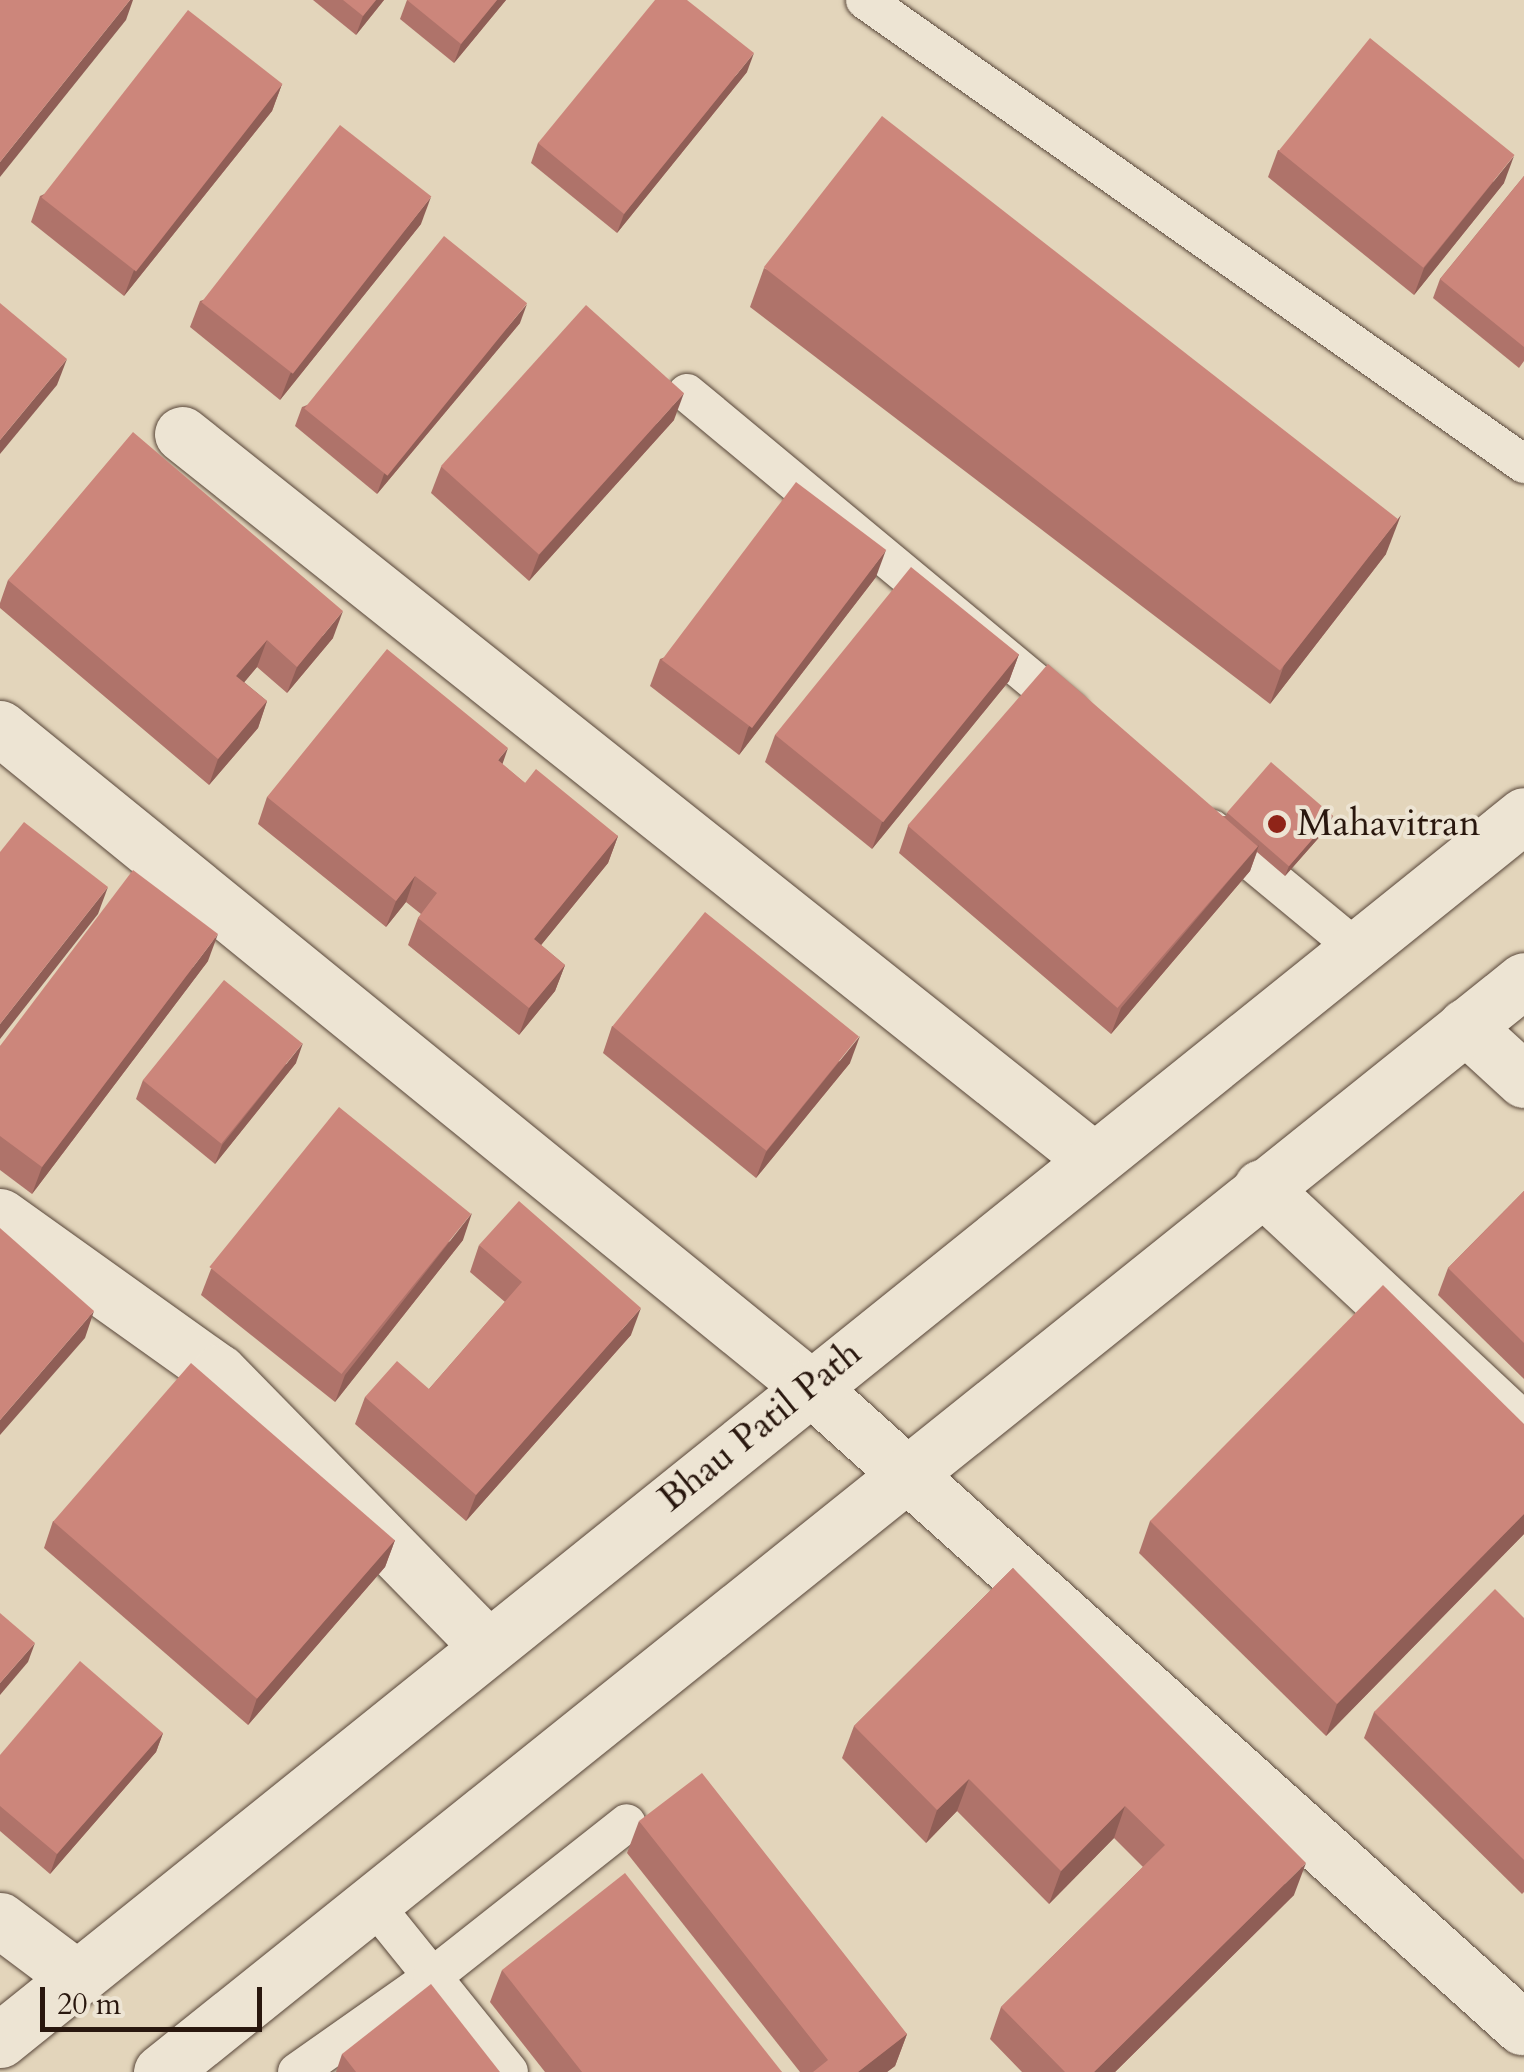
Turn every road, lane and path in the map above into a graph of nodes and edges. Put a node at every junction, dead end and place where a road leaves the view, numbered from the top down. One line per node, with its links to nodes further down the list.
1 (865, 0): 4 (lane)
2 (688, 393): 6 (lane)
3 (182, 434): 13 (street)
4 (1524, 464)
5 (0, 728): 16 (street)
6 (1098, 734)
7 (1189, 810): 9 (lane)
8 (1524, 815): 9 (street, Bhau Patil Path)
9 (1356, 949): 13 (street, Bhau Patil Path)
10 (1524, 980): 11 (street)
11 (1465, 1026): 12 (street); 14 (street)
12 (1524, 1080)
13 (1094, 1160): 16 (street, Bhau Patil Path)
14 (1261, 1188): 17 (street); 18 (street)
15 (0, 1216): 19 (street)
16 (809, 1386): 18 (street); 19 (street, Bhau Patil Path)
17 (1524, 1432)
18 (906, 1471): 21 (street); 25 (street)
19 (488, 1646): 23 (street, Bhau Patil Path)
20 (628, 1823): 24 (lane)
21 (372, 1902): 24 (lane); 27 (street)
22 (0, 1920): 23 (street)
23 (76, 1977): 26 (street, Bhau Patil Path)
24 (432, 1977): 28 (lane); 29 (lane)
25 (1522, 2027)
26 (0, 2040)
27 (160, 2072)
28 (297, 2072)
29 (509, 2072)

